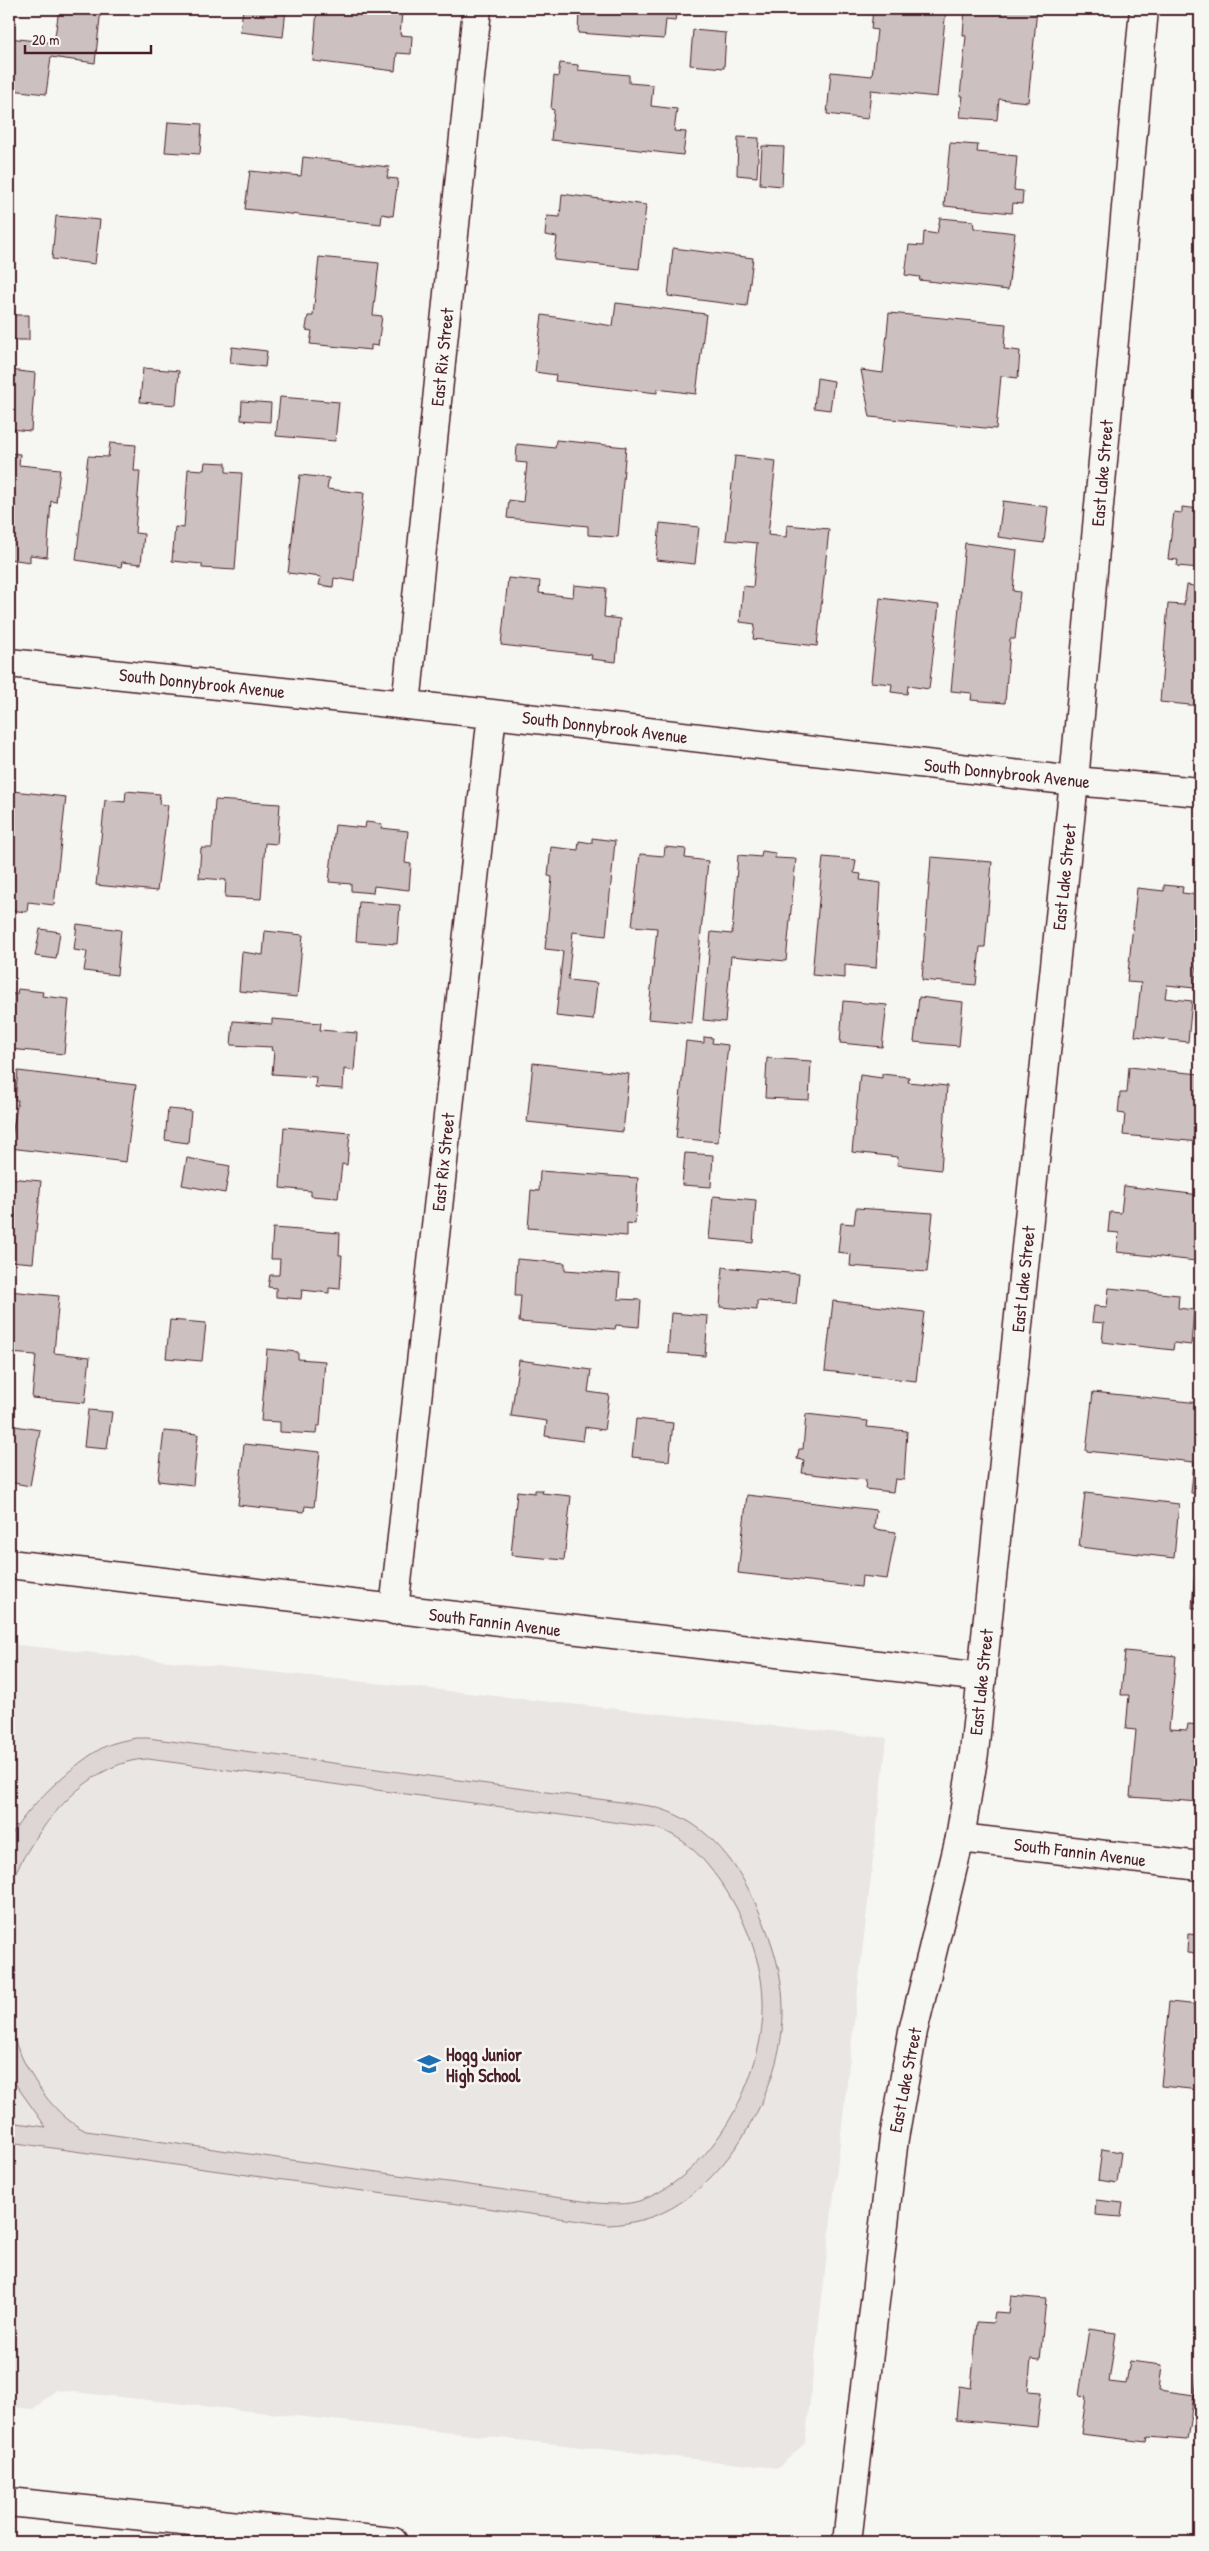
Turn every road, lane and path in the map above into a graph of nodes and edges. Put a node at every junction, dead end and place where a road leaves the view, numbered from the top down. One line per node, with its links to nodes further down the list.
1 (478, 9): 4 (street, East Rix Street)
2 (1144, 9): 6 (street, East Lake Street)
3 (9, 663): 4 (street, South Donnybrook Avenue)
4 (406, 704): 5 (street, South Donnybrook Avenue)
5 (492, 714): 6 (street, South Donnybrook Avenue); 9 (street, East Rix Street)
6 (1074, 781): 7 (street, South Donnybrook Avenue); 10 (street, East Lake Street)
7 (1200, 792)
8 (9, 1564): 9 (street, South Fannin Avenue)
9 (394, 1610): 10 (street, South Fannin Avenue)
10 (982, 1677): 11 (street, East Lake Street)
11 (960, 1838): 12 (street, South Fannin Avenue); 15 (street, East Lake Street)
12 (1200, 1866)
13 (9, 2502): 14 (street)
14 (393, 2542)
15 (847, 2542)

